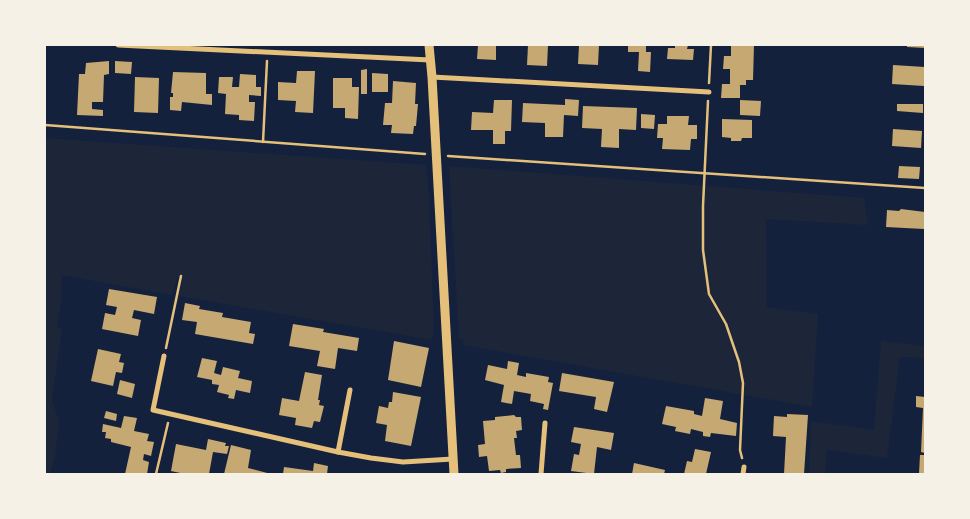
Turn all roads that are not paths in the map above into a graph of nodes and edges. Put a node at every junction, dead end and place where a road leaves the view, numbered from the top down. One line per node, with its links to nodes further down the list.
1 (118, 45): 3 (street)
2 (429, 45): 3 (street)
3 (430, 60): 4 (street)
4 (432, 76): 5 (street); 10 (street)
5 (709, 92)
6 (164, 356): 9 (street)
7 (350, 390): 9 (street)
8 (545, 423): 13 (street)
9 (338, 452): 10 (street)
10 (453, 459): 12 (street)
11 (744, 466): 14 (street)
12 (454, 474)
13 (541, 474)
14 (743, 474)

